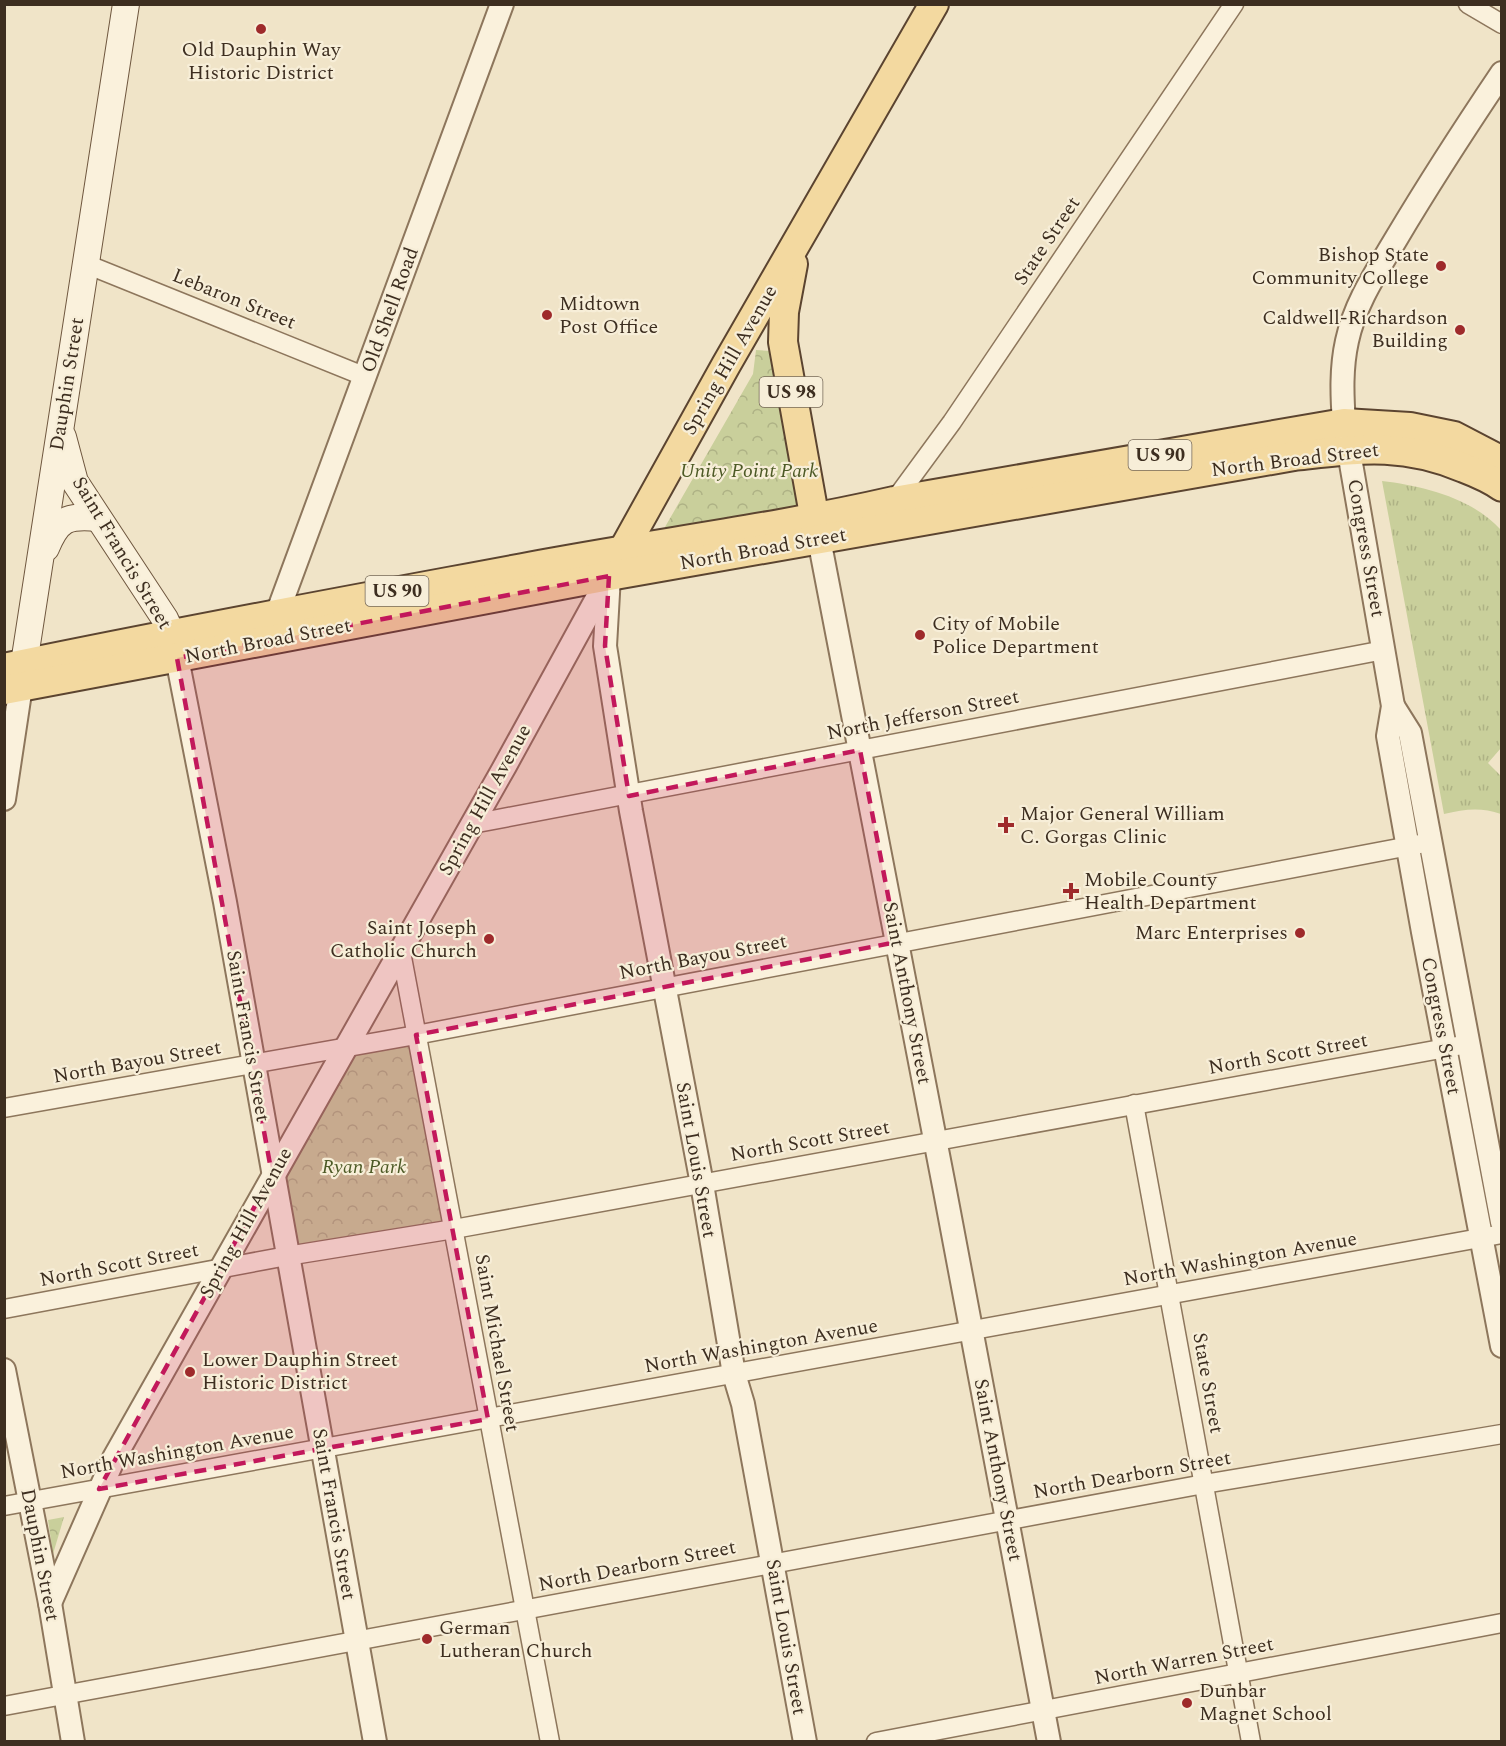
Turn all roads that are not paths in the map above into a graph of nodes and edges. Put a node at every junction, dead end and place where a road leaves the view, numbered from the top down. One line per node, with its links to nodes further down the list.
1 (126, 4): 9 (main road, Dauphin Street)
2 (502, 4): 10 (street, Old Shell Road)
3 (934, 4): 8 (main road, Spring Hill Avenue / US 98)
4 (1234, 4): 15 (street, State Street)
5 (1468, 4): 6 (street)
6 (1502, 24)
7 (1502, 73): 12 (street, Congress Street)
8 (796, 244): 17 (main road, Saint Anthony Street / US 98); 18 (main road, Spring Hill Avenue / US 98)
9 (86, 264): 10 (street, Lebaron Street); 11 (main road, Dauphin Street)
10 (366, 377): 21 (street, Old Shell Road)
11 (60, 428): 16 (main road, Saint Francis Street); 19 (main road, Dauphin Street)
12 (1346, 436): 13 (main road, North Broad Street / US 90); 14 (main road, North Broad Street / US 90); 15 (main road, North Broad Street / US 90); 17 (main road, North Broad Street / US 90); 23 (street, Congress Street)
13 (1502, 461)
14 (1502, 487)
15 (894, 501): 17 (main road, North Broad Street / US 90)
16 (98, 518): 19 (main road); 22 (main road, Saint Francis Street)
17 (817, 528): 18 (main road, North Broad Street / US 90); 20 (main road, North Broad Street / US 90); 25 (street, Saint Anthony Street)
18 (623, 550): 20 (main road, Spring Hill Avenue); 21 (main road, North Broad Street / US 90)
19 (40, 560): 24 (main road, Dauphin Street)
20 (609, 576): 22 (main road, North Broad Street / US 90); 26 (street, Saint Louis Street); 28 (street, Spring Hill Avenue)
21 (278, 614): 22 (main road, North Broad Street / US 90)
22 (175, 646): 24 (main road, North Broad Street / US 90); 37 (street, Saint Francis Street)
23 (1384, 650): 25 (street, North Jefferson Street); 29 (street, Congress Street)
24 (13, 677): 27 (street, Dauphin Street)
25 (860, 750): 26 (street, North Jefferson Street); 30 (street, Saint Anthony Street)
26 (629, 796): 28 (street, North Jefferson Street); 32 (street, Saint Louis Street)
27 (4, 799)
28 (472, 824): 31 (street, Spring Hill Avenue)
29 (1419, 844): 30 (street, North Bayou Street); 34 (street, Congress Street); 36 (street, Congress Street)
30 (897, 942): 32 (street, North Bayou Street); 40 (street, Saint Anthony Street)
31 (401, 952): 33 (street, Saint Michael Street); 35 (street, Spring Hill Avenue)
32 (664, 988): 33 (street, North Bayou Street); 42 (street, Saint Louis Street)
33 (416, 1035): 35 (street, North Bayou Street); 44 (street, Saint Michael Street)
34 (1468, 1044): 36 (street, North Scott Street); 43 (street, Congress Street)
35 (346, 1047): 37 (street, North Bayou Street); 41 (street, Spring Hill Avenue)
36 (1446, 1048): 38 (street, North Scott Street); 45 (street, Congress Street)
37 (253, 1064): 39 (street, North Bayou Street); 41 (street, Saint Francis Street)
38 (1134, 1104): 40 (street, North Scott Street); 48 (street, State Street)
39 (4, 1108)
40 (936, 1141): 42 (street, North Scott Street); 50 (street, Saint Anthony Street)
41 (272, 1175): 46 (street, Saint Francis Street); 47 (street, Spring Hill Avenue)
42 (702, 1184): 44 (street, North Scott Street); 53 (street, Saint Louis Street)
43 (1502, 1222)
44 (454, 1229): 46 (street, North Scott Street); 54 (street, Saint Michael Street)
45 (1492, 1236): 48 (street, North Washington Avenue); 51 (street, Congress Street)
46 (287, 1256): 47 (street, North Scott Street); 56 (street, Saint Francis Street)
47 (219, 1269): 49 (street, North Scott Street); 58 (street, Spring Hill Avenue)
48 (1169, 1294): 50 (street, North Washington Avenue); 57 (street, State Street)
49 (4, 1310)
50 (972, 1330): 53 (street, North Washington Avenue); 61 (street, Saint Anthony Street)
51 (1502, 1346)
52 (4, 1370): 59 (street, Dauphin Street)
53 (734, 1374): 54 (street, North Washington Avenue); 62 (street, Saint Louis Street)
54 (488, 1419): 56 (street, North Washington Avenue); 64 (street, Saint Michael Street)
55 (1502, 1434): 57 (street, North Dearborn Street)
56 (322, 1449): 58 (street, North Washington Avenue); 66 (street, Saint Francis Street)
57 (1204, 1484): 61 (street, North Dearborn Street); 67 (street, State Street)
58 (99, 1489): 59 (street, North Washington Avenue); 63 (street, Spring Hill Avenue)
59 (29, 1501): 60 (street, North Washington Avenue); 63 (street, Dauphin Street)
60 (4, 1506)
61 (1008, 1521): 62 (street, North Dearborn Street); 70 (street, Saint Anthony Street)
62 (773, 1563): 64 (street, North Dearborn Street); 74 (street, Saint Louis Street)
63 (50, 1603): 68 (street, Dauphin Street)
64 (525, 1610): 66 (street, North Dearborn Street); 73 (street, Saint Michael Street)
65 (1502, 1623): 67 (street, North Warren Street)
66 (357, 1640): 68 (street, North Dearborn Street); 72 (street, Saint Francis Street)
67 (1239, 1674): 70 (street, North Warren Street); 77 (street, State Street)
68 (64, 1695): 69 (street, North Dearborn Street); 71 (street, Dauphin Street)
69 (4, 1706)
70 (1043, 1710): 75 (street, North Warren Street); 76 (street, Saint Anthony Street)
71 (73, 1742)
72 (375, 1742)
73 (550, 1742)
74 (806, 1742)
75 (876, 1742)
76 (1049, 1742)
77 (1251, 1742)

